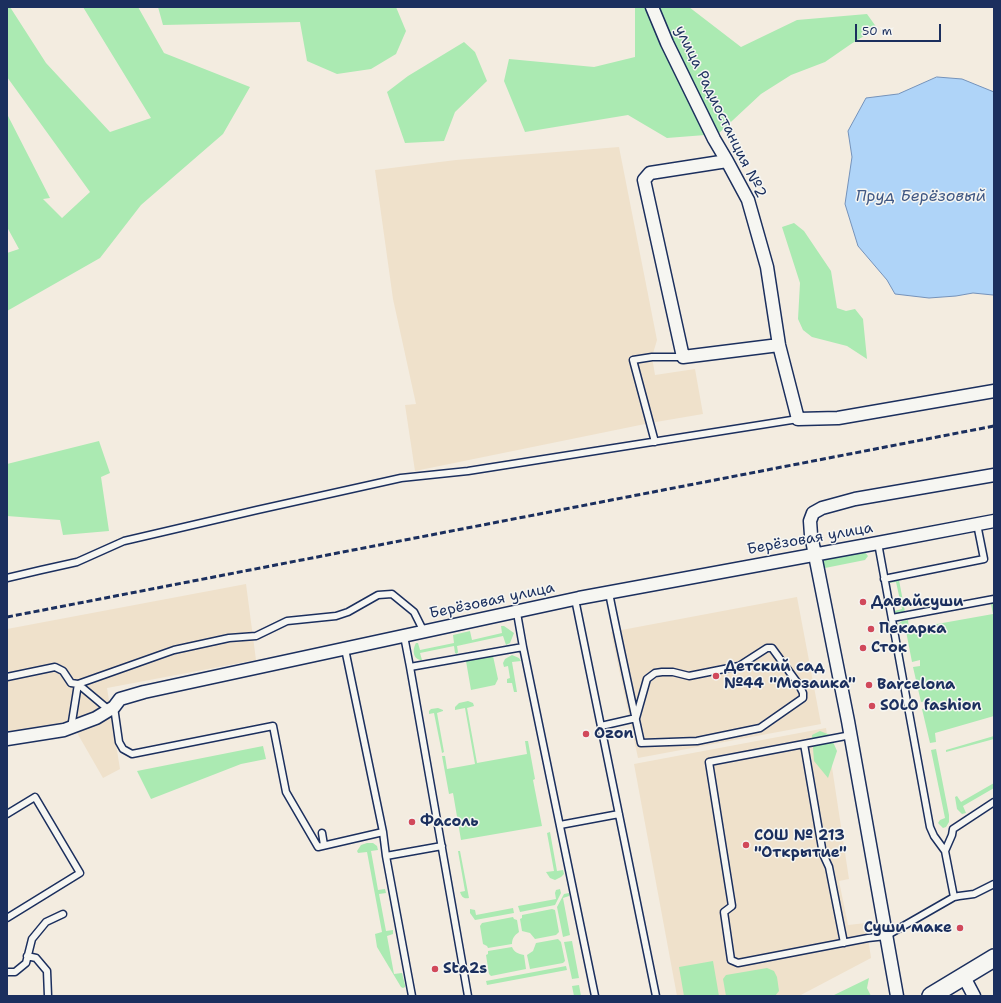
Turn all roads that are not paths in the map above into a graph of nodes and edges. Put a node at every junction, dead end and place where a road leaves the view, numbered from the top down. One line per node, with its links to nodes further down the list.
1 (652, 7): 2 (street, улица Радиостанция №2)
2 (727, 161): 3 (street, улица Радиостанция №2); 4 (street)
3 (779, 345): 4 (street); 6 (street, улица Радиостанция №2)
4 (683, 358): 7 (lane)
5 (994, 391): 6 (street)
6 (798, 419): 7 (lane)
7 (655, 442): 13 (lane)
8 (994, 475): 12 (street)
9 (994, 521): 10 (street, Берёзовая улица)
10 (977, 524): 11 (street, Берёзовая улица); 14 (lane)
11 (878, 543): 12 (street, Берёзовая улица); 14 (lane)
12 (816, 555): 15 (street, Берёзовая улица); 31 (street)
13 (7, 578)
14 (884, 579): 19 (lane)
15 (609, 593): 16 (street, Берёзовая улица); 28 (lane)
16 (576, 599): 18 (street, Берёзовая улица); 29 (lane)
17 (994, 599): 19 (lane)
18 (517, 613): 20 (street, Берёзовая улица); 22 (lane)
19 (892, 618): 42 (lane)
20 (424, 632): 21 (street, Берёзовая улица); 26 (lane)
21 (404, 636): 23 (street, Берёзовая улица); 24 (lane)
22 (524, 646): 24 (lane); 37 (lane)
23 (346, 649): 27 (street, Берёзовая улица); 38 (lane)
24 (410, 667): 41 (lane)
25 (7, 677): 26 (lane)
26 (78, 684): 27 (lane); 30 (lane)
27 (112, 709): 30 (street, Берёзовая улица); 40 (lane)
28 (636, 718): 28 (lane); 29 (lane)
29 (601, 726): 36 (lane)
30 (71, 728): 32 (street, Берёзовая улица)
31 (851, 735): 33 (lane); 48 (street)
32 (7, 739)
33 (804, 744): 49 (lane); 49 (lane)
34 (994, 802): 42 (lane)
35 (7, 814): 47 (lane)
36 (619, 814): 37 (lane); 58 (lane)
37 (560, 825): 57 (lane)
38 (383, 832): 40 (lane); 43 (lane)
39 (322, 833): 40 (lane)
40 (324, 845)
41 (442, 846): 43 (lane); 56 (lane)
42 (945, 851): 45 (lane)
43 (386, 856): 55 (lane)
44 (994, 884): 45 (lane)
45 (954, 898): 48 (lane)
46 (62, 914): 50 (lane)
47 (7, 918)
48 (886, 936): 49 (lane); 59 (street)
49 (844, 943)
50 (28, 956): 52 (lane); 54 (lane)
51 (994, 958): 53 (street)
52 (7, 972)
53 (964, 977): 60 (street); 61 (street)
54 (48, 996)
55 (412, 996)
56 (468, 996)
57 (595, 996)
58 (656, 996)
59 (897, 996)
60 (931, 996)
61 (974, 996)

